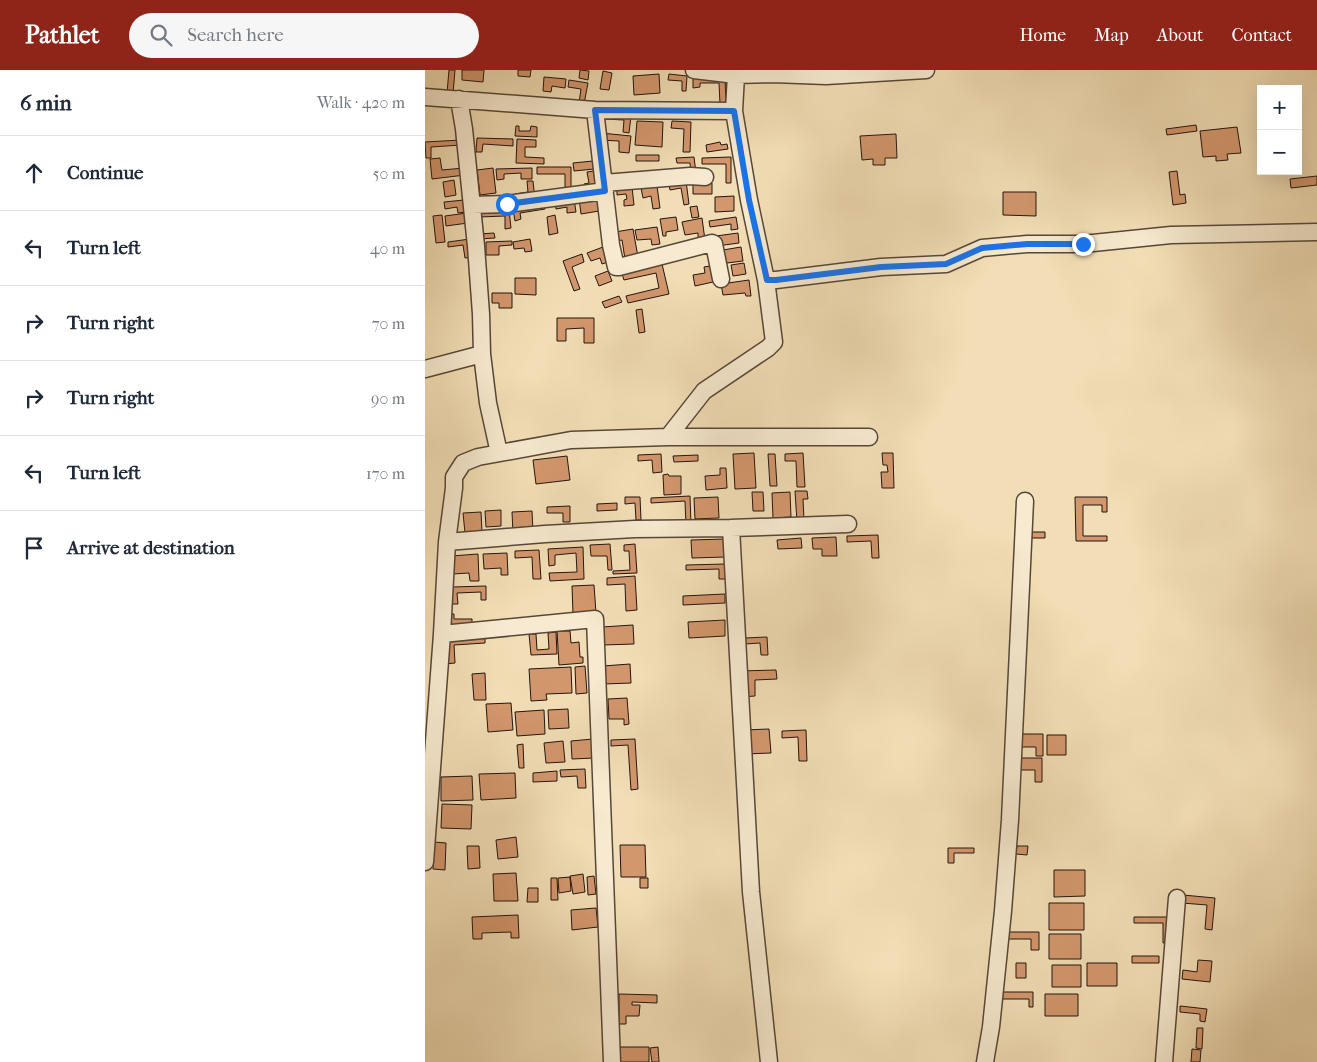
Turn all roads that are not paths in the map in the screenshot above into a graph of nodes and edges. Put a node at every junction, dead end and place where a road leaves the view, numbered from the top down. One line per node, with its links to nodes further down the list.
1 (694, 70): 4 (street)
2 (926, 70): 3 (street)
3 (826, 73): 4 (street)
4 (735, 75): 8 (street)
5 (425, 97): 6 (street)
6 (459, 99): 7 (street); 11 (street)
7 (595, 110): 8 (street); 10 (street)
8 (734, 111): 14 (street)
9 (705, 177): 10 (street)
10 (604, 187): 11 (street); 13 (street)
11 (472, 205): 15 (street)
12 (1317, 232): 14 (street)
13 (721, 278)
14 (767, 280): 17 (street)
15 (482, 354): 16 (street); 19 (street)
16 (425, 370)
17 (668, 437): 18 (street); 19 (street)
18 (869, 437)
19 (499, 452): 23 (street)
20 (1025, 501): 29 (street)
21 (848, 524): 22 (street)
22 (731, 528): 23 (street); 28 (street)
23 (447, 542): 24 (street)
24 (442, 634): 25 (street); 27 (street)
25 (425, 862)
26 (1177, 898): 30 (street)
27 (612, 1062)
28 (769, 1062)
29 (985, 1062)
30 (1165, 1062)

